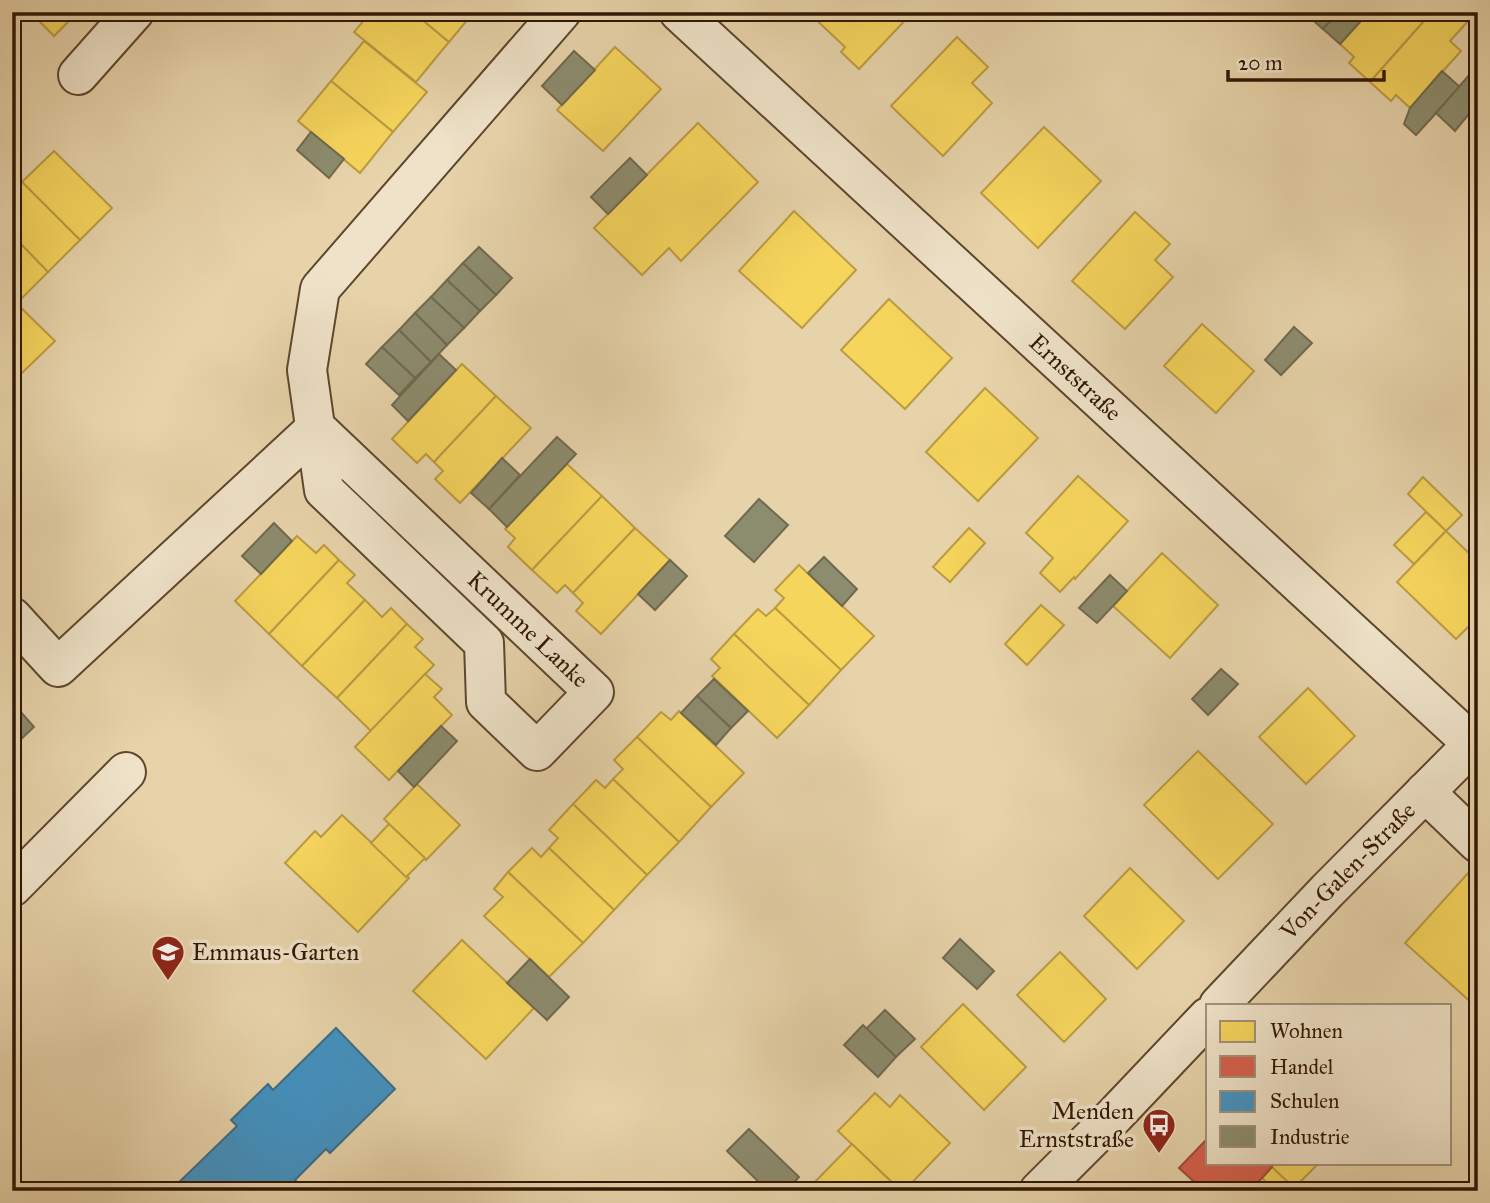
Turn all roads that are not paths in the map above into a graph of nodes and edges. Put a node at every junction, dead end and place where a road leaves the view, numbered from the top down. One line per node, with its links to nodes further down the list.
1 (134, 12): 4 (street)
2 (561, 12): 5 (street, Krumme Lanke)
3 (679, 12): 7 (street, Ernststraße)
4 (78, 75)
5 (316, 428): 5 (street, Krumme Lanke); 6 (street)
6 (12, 617)
7 (1475, 741): 9 (street, Von-Galen-Straße)
8 (126, 772): 11 (street)
9 (1425, 792): 10 (street); 12 (street, Von-Galen-Straße)
10 (1478, 843)
11 (12, 887)
12 (1220, 1004)
13 (1206, 1019): 14 (street)
14 (1039, 1191)

